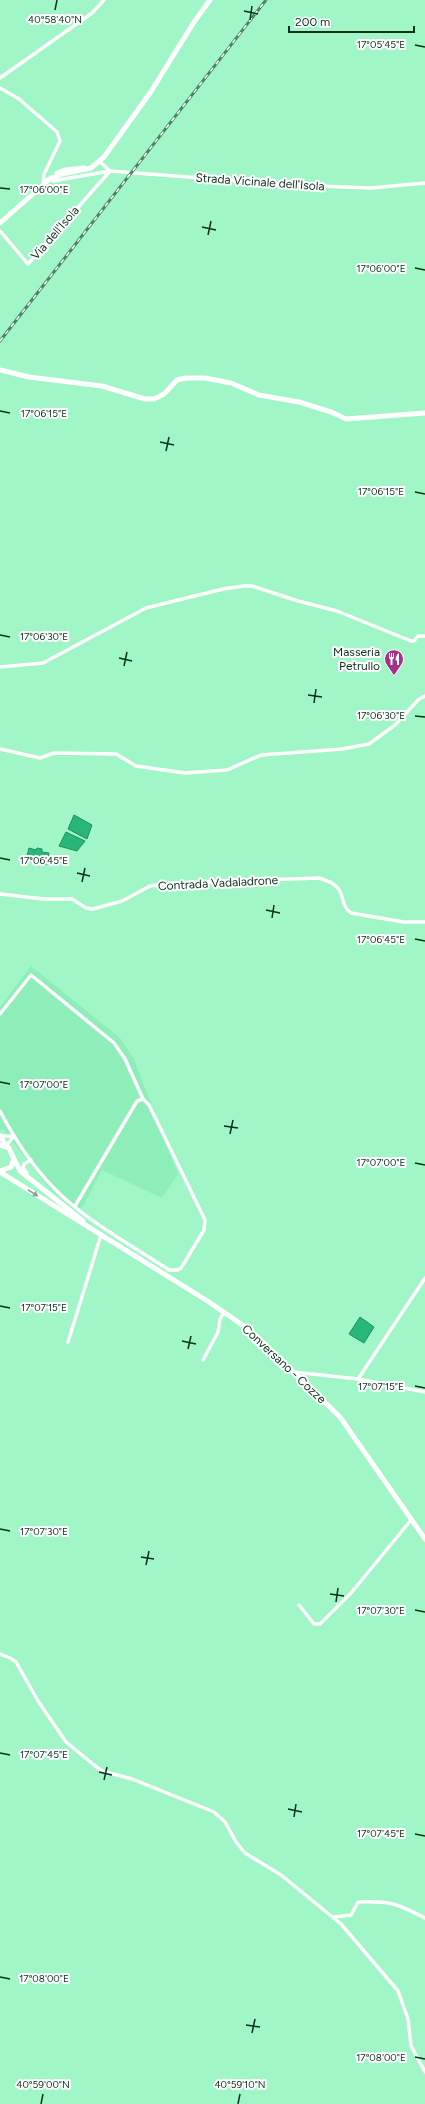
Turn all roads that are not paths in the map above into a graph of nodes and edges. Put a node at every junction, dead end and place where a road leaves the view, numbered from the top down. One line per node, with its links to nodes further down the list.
1 (104, 0): 3 (street)
2 (210, 0): 5 (main road)
3 (0, 78)
4 (0, 88): 9 (street)
5 (99, 161): 6 (street); 7 (main road)
6 (110, 171): 7 (street, Strada Vicinale dell'Isola); 8 (street, Strada Vicinale dell'Isola); 11 (street, Via dell'Isola)
7 (51, 180): 9 (main road)
8 (425, 183)
9 (43, 184): 10 (main road)
10 (0, 223)
11 (0, 231)
12 (0, 370): 13 (main road)
13 (425, 413)
14 (425, 636): 15 (street)
15 (0, 667)
16 (425, 696): 17 (street)
17 (0, 749)
18 (0, 894): 19 (street, Contrada Vadaladrone)
19 (425, 922)
20 (0, 1014): 21 (street)
21 (143, 1099): 30 (street); 30 (street)
22 (0, 1111): 24 (street)
23 (0, 1136): 24 (street); 25 (main road)
24 (14, 1136): 25 (street); 27 (street)
25 (3, 1146): 26 (main road)
26 (14, 1159): 28 (main road); 29 (main road)
27 (30, 1160): 29 (street); 30 (street)
28 (0, 1171): 31 (main road, one-way to 31)
29 (58, 1202): 31 (main road)
30 (75, 1206)
31 (101, 1235): 33 (main road, Conversano - Cozze); 34 (street)
32 (425, 1278): 37 (street)
33 (224, 1312): 35 (street); 36 (main road, Conversano - Cozze)
34 (68, 1342)
35 (203, 1360)
36 (294, 1372): 37 (street); 39 (main road, Conversano - Cozze)
37 (358, 1379): 38 (street)
38 (425, 1392)
39 (411, 1520): 40 (main road, Conversano - Cozze); 41 (street)
40 (425, 1539)
41 (299, 1605)
42 (0, 1654): 43 (street)
43 (334, 1917): 44 (street); 45 (street)
44 (425, 1918)
45 (425, 2072)

